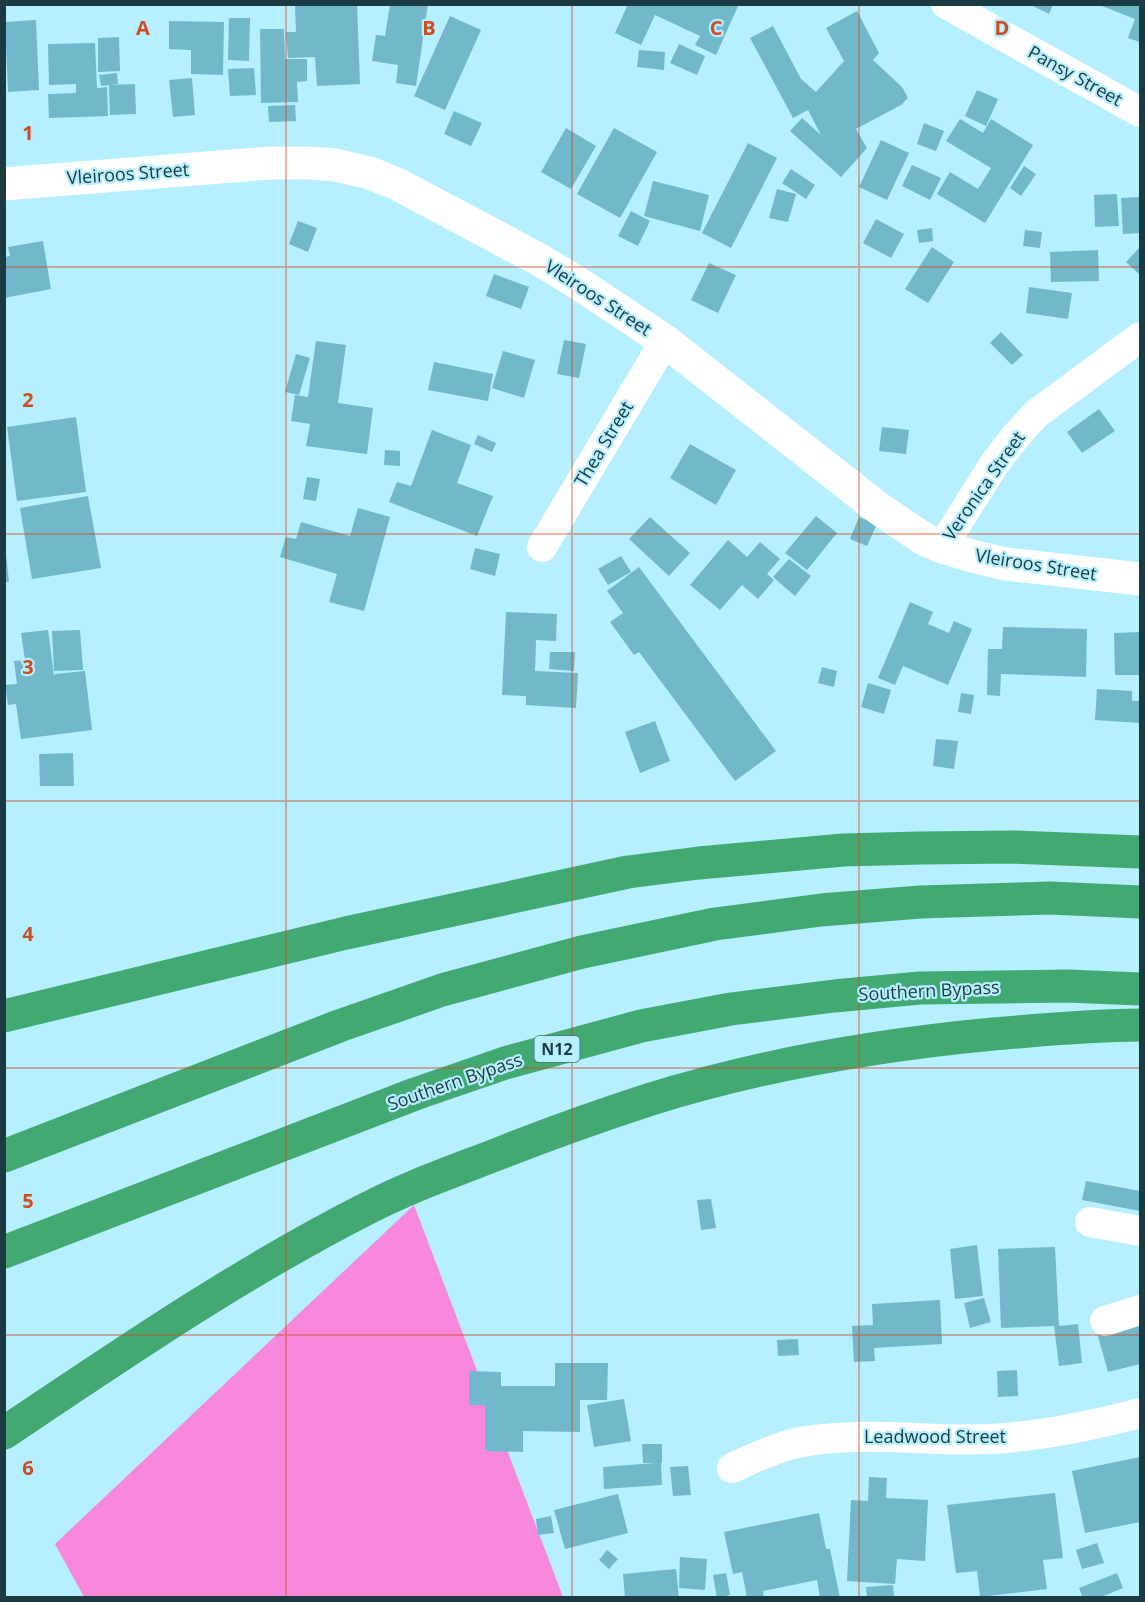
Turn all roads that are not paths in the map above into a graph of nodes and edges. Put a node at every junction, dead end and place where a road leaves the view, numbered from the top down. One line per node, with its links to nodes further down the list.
1 (946, 4): 2 (street, Pansy Street)
2 (1140, 112)
3 (4, 184): 5 (street, Vleiroos Street)
4 (1140, 337): 7 (street, Veronica Street)
5 (665, 341): 6 (street, Thea Street); 7 (street, Vleiroos Street)
6 (542, 547)
7 (942, 547): 8 (street, Vleiroos Street)
8 (1140, 579)
9 (1140, 852): 12 (highway)
10 (1140, 902): 14 (highway)
11 (1140, 989): 17 (highway, Southern Bypass / N12)
12 (4, 1016)
13 (1140, 1025): 21 (highway)
14 (4, 1156)
15 (1090, 1222): 16 (street)
16 (1140, 1231)
17 (4, 1252)
18 (1140, 1310): 19 (street)
19 (1105, 1321)
20 (1140, 1413): 22 (street, Leadwood Street)
21 (4, 1433)
22 (732, 1468)

